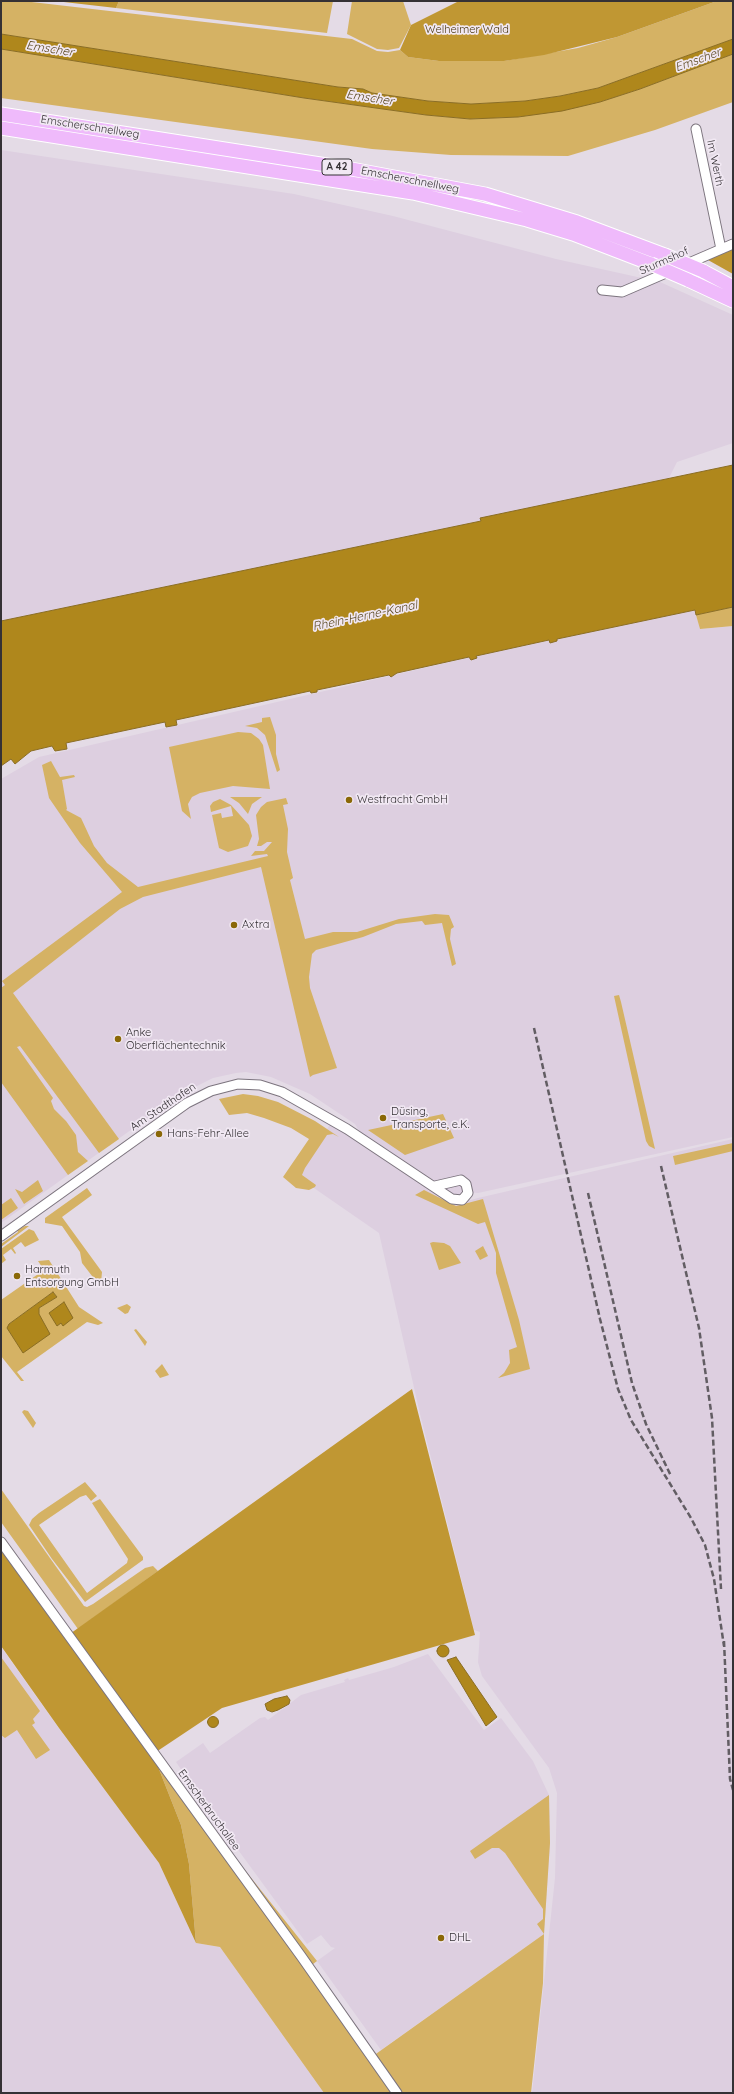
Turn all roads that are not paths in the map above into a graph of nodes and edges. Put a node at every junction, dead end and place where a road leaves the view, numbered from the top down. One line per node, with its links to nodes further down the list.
1 (1, 114): 6 (highway, Emscherschnellweg / A 42, bridge)
2 (1, 128): 8 (highway, Emscherschnellweg / A 42, bridge)
3 (696, 129): 5 (street, Im Werth)
4 (733, 244): 5 (street, Sturmshof)
5 (721, 249): 7 (street, Sturmshof)
6 (733, 287)
7 (602, 290)
8 (733, 301)
9 (435, 1186): 10 (street, Am Stadthafen)
10 (1, 1236)
11 (1, 1542): 12 (street, Emscherbruchallee)
12 (397, 2093)

